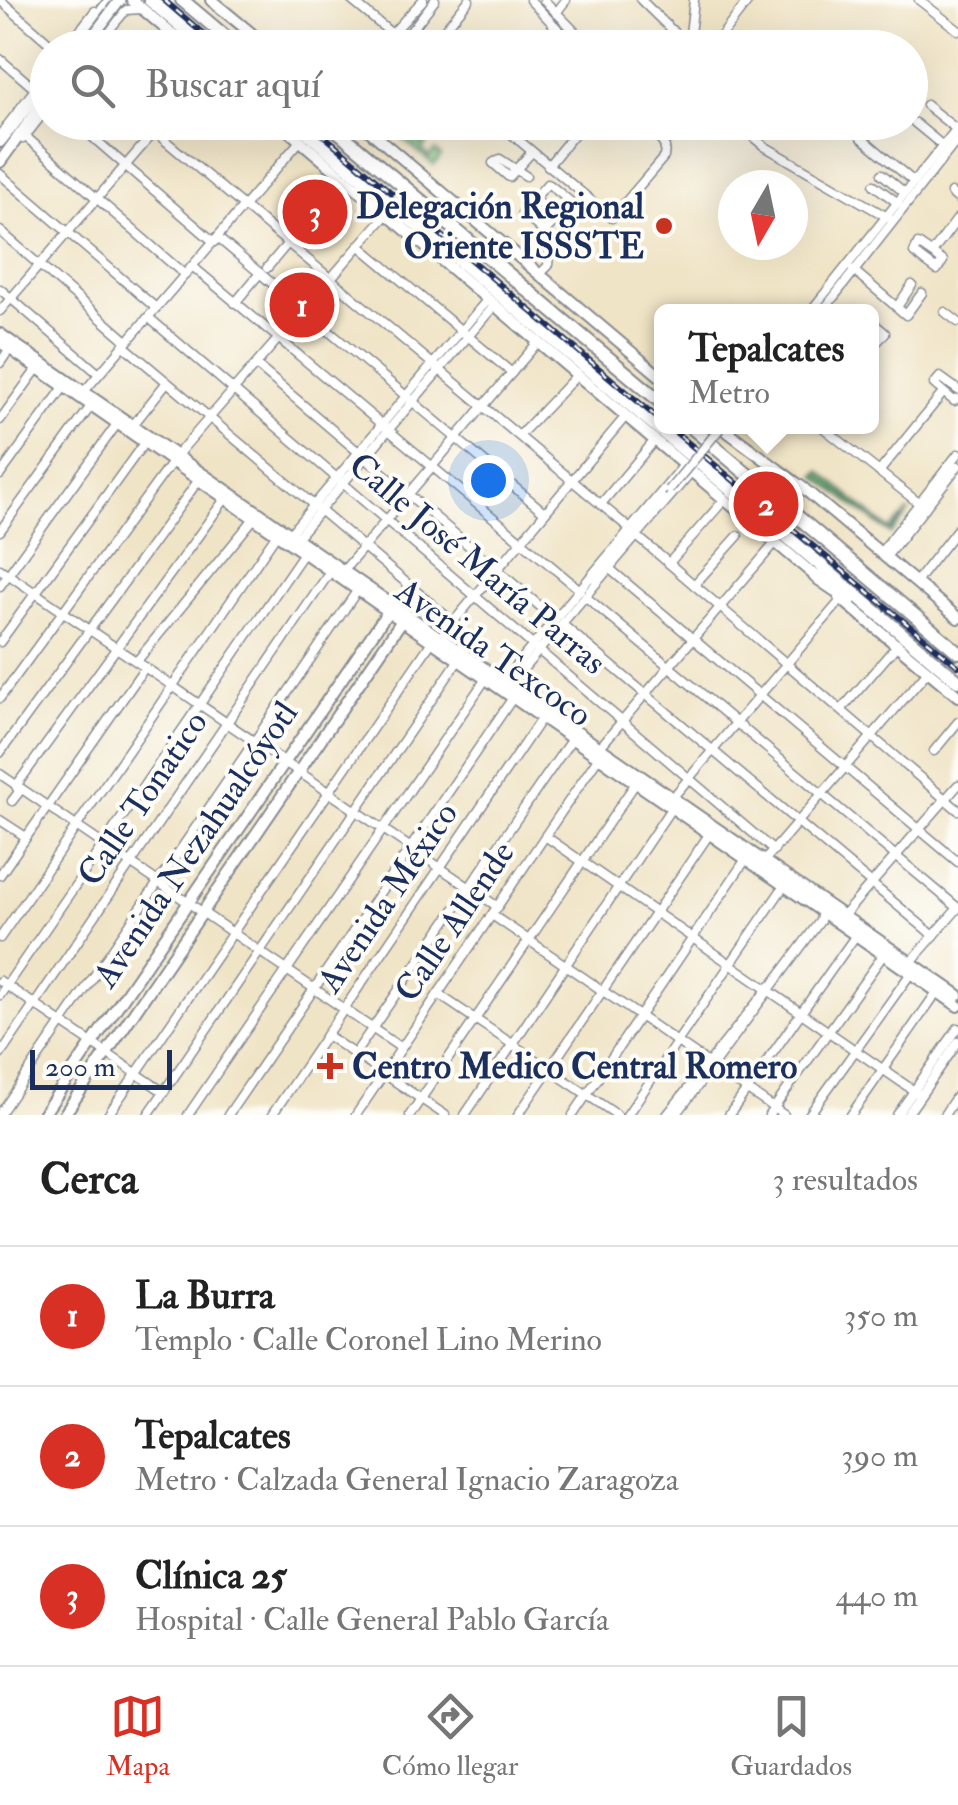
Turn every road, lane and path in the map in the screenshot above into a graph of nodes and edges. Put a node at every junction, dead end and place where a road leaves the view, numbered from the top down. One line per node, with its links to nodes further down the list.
1 (0, 0): 22 (street)
2 (106, 0): 23 (main road)
3 (120, 0): 20 (street); 24 (main road, bridge)
4 (132, 0): 18 (main road)
5 (182, 0): 28 (highway)
6 (212, 0): 29 (main road)
7 (351, 0): 30 (street)
8 (422, 0): 31 (street)
9 (436, 0): 32 (street)
10 (469, 0): 33 (street)
11 (530, 0): 21 (street)
12 (544, 0): 19 (street)
13 (566, 0): 19 (street)
14 (641, 0): 37 (street)
15 (694, 0): 38 (street)
16 (749, 0): 39 (street)
17 (920, 0): 40 (street)
18 (148, 6): 20 (street); 26 (main road); 27 (highway)
19 (556, 12): 21 (street); 36 (street)
20 (121, 14): 25 (street)
21 (552, 23): 34 (street); 35 (street)
22 (34, 30)
23 (84, 30)
24 (98, 30)
25 (108, 30)
26 (171, 30)
27 (181, 30)
28 (218, 30)
29 (248, 30)
30 (387, 30)
31 (396, 30)
32 (412, 30)
33 (444, 30)
34 (548, 30)
35 (559, 30)
36 (574, 30)
37 (672, 30)
38 (690, 30)
39 (724, 30)
40 (958, 30)
41 (0, 59): 42 (street)
42 (30, 85)
43 (30, 94): 48 (street)
44 (30, 103): 53 (main road)
45 (928, 107): 52 (street)
46 (0, 116): 48 (street)
47 (30, 121): 71 (main road)
48 (8, 123): 53 (street)
49 (30, 130): 51 (street)
50 (928, 134): 68 (street)
51 (25, 136): 71 (street); 81 (street)
52 (957, 136): 68 (street); 90 (street)
53 (0, 138)
54 (96, 140): 72 (street)
55 (148, 140): 72 (street)
56 (164, 140): 85 (street)
57 (307, 140): 70 (highway)
58 (313, 140): 70 (highway)
59 (348, 140): 67 (highway)
60 (380, 140): 102 (main road)
61 (518, 140): 69 (street)
62 (569, 140): 73 (street)
63 (661, 140): 82 (street)
64 (757, 140): 90 (street)
65 (864, 140): 77 (street)
66 (300, 141): 85 (street); 87 (main road)
67 (350, 142): 142 (highway)
68 (943, 146): 77 (street)
69 (532, 152): 73 (street); 76 (street)
70 (332, 158): 116 (highway)
71 (3, 159)
72 (126, 166): 81 (street); 93 (street)
73 (548, 166): 82 (street)
74 (0, 174): 92 (street)
75 (882, 174): 79 (street)
76 (526, 176)
77 (914, 182): 79 (street)
78 (874, 185): 83 (street)
79 (905, 193): 83 (street)
80 (534, 198): 84 (street); 88 (street); 88 (street)
81 (97, 199): 92 (street); 101 (street)
82 (591, 202): 86 (street)
83 (898, 203): 90 (street)
84 (572, 204): 86 (street); 88 (street)
85 (244, 207): 93 (street); 94 (street)
86 (583, 212): 102 (street)
87 (386, 215): 95 (street); 115 (main road)
88 (558, 218)
89 (958, 218): 96 (street)
90 (890, 219): 99 (street); 111 (street)
91 (0, 230): 97 (street)
92 (68, 232): 97 (street); 114 (street)
93 (216, 240): 98 (street); 100 (street)
94 (288, 243): 100 (street); 103 (street)
95 (360, 246): 103 (street); 123 (street)
96 (932, 253)
97 (41, 266): 108 (street); 126 (street)
98 (192, 266): 101 (street); 109 (street)
99 (854, 270): 112 (street); 113 (street)
100 (264, 271): 109 (street); 117 (street)
101 (185, 274): 114 (street)
102 (540, 276): 133 (main road)
103 (331, 277): 117 (street); 130 (street)
104 (912, 285): 107 (street)
105 (0, 289): 108 (street)
106 (922, 293): 110 (street)
107 (905, 296): 110 (street); 113 (street)
108 (11, 299): 118 (street); 135 (street)
109 (236, 303): 124 (street)
110 (914, 303): 113 (street)
111 (822, 304)
112 (823, 304)
113 (897, 307)
114 (156, 308): 120 (street)
115 (487, 308): 123 (street); 125 (main road)
116 (514, 308): 132 (highway); 152 (highway)
117 (304, 309): 124 (street); 143 (street)
118 (0, 311)
119 (945, 312): 121 (street)
120 (148, 317): 126 (street); 139 (street, Calle José María Parras)
121 (958, 322)
122 (0, 334): 141 (main road, Avenida Texcoco)
123 (465, 334): 130 (street); 134 (street)
124 (280, 337): 129 (street); 153 (street)
125 (538, 342): 132 (main road); 134 (street)
126 (125, 343): 135 (street); 136 (street)
127 (5, 346): 128 (street); 131 (main road, Avenida Texcoco)
128 (0, 363)
129 (256, 365): 139 (street); 163 (street)
130 (438, 366): 143 (street); 146 (street)
131 (38, 369): 137 (main road, Avenida Texcoco); 149 (street)
132 (574, 371): 147 (main road); 159 (street)
133 (654, 371)
134 (512, 373): 146 (street)
135 (99, 374): 141 (street)
136 (167, 382): 148 (street); 151 (street)
137 (64, 387): 141 (main road, Avenida Texcoco); 170 (street)
138 (958, 390): 140 (street)
139 (233, 391): 148 (street); 173 (street, Calle José María Parras)
140 (943, 392): 144 (street); 169 (street)
141 (82, 395): 145 (main road, Avenida Texcoco); 151 (main road, Avenida Texcoco)
142 (654, 396)
143 (410, 398): 153 (street); 160 (street)
144 (958, 399)
145 (91, 406): 150 (main road, Avenida Texcoco); 186 (street)
146 (483, 406): 159 (street); 160 (street)
147 (626, 416): 161 (main road); 171 (street)
148 (208, 418): 165 (street); 180 (street)
149 (0, 420)
150 (117, 424): 162 (main road, Avenida Texcoco); 199 (street)
151 (133, 425): 165 (main road, Avenida Texcoco)
152 (654, 426)
153 (385, 427): 163 (street); 166 (street)
154 (664, 434): 218 (highway)
155 (699, 434): 226 (highway)
156 (717, 434): 206 (street, bridge)
157 (731, 434): 194 (main road)
158 (831, 434): 169 (street)
159 (518, 436): 171 (street)
160 (457, 437): 166 (street); 181 (street)
161 (656, 440): 167 (main road); 178 (street)
162 (144, 444): 165 (main road, Avenida Texcoco); 207 (street)
163 (362, 454): 173 (street); 175 (street)
164 (958, 454): 179 (street)
165 (174, 459): 172 (main road, Avenida Texcoco); 182 (main road, Avenida Texcoco); 213 (street)
166 (432, 465): 175 (street); 190 (street)
167 (688, 468): 174 (street); 176 (main road)
168 (957, 469): 179 (street)
169 (880, 472): 179 (street)
170 (0, 475)
171 (572, 480): 178 (street); 181 (street)
172 (198, 481): 177 (main road, Avenida Texcoco); 219 (street)
173 (340, 482): 180 (street); 183 (street, Calle José María Parras)
174 (676, 482): 184 (street); 187 (street)
175 (408, 495): 183 (street); 197 (street)
176 (725, 499): 191 (main road); 195 (street)
177 (226, 500): 182 (main road, Avenida Texcoco); 224 (street)
178 (600, 504): 184 (street)
179 (922, 505): 194 (street)
180 (316, 509): 189 (street); 192 (street)
181 (544, 512): 190 (street)
182 (256, 515): 189 (main road, Avenida Texcoco); 227 (street)
183 (387, 521): 192 (street); 209 (street, Calle José María Parras)
184 (630, 528): 206 (street)
185 (958, 528): 202 (street)
186 (0, 530)
187 (638, 536): 195 (street); 198 (street)
188 (738, 536): 203 (street)
189 (287, 538): 193 (main road, Avenida Texcoco); 196 (main road, Avenida Texcoco); 236 (street)
190 (520, 542): 197 (street); 206 (street)
191 (776, 542): 201 (main road); 211 (street, Calle Allende)
192 (363, 549): 196 (street); 216 (street)
193 (302, 554): 200 (main road, Avenida Texcoco); 242 (street)
194 (884, 555): 202 (main road)
195 (668, 564): 203 (street)
196 (344, 570): 208 (main road, Avenida Texcoco)
197 (496, 570): 209 (street); 217 (street)
198 (612, 570): 206 (street); 220 (street)
199 (4, 571): 204 (street); 207 (street)
200 (330, 572): 205 (main road, Avenida Texcoco); 247 (street, Calle Tonatico)
201 (815, 576): 210 (main road); 218 (highway)
202 (916, 582): 215 (main road)
203 (694, 585): 211 (street)
204 (0, 586)
205 (357, 590): 208 (main road, Avenida Texcoco); 251 (street)
206 (586, 590): 217 (street); 230 (street)
207 (35, 592): 213 (street); 222 (street)
208 (371, 595): 212 (main road, Avenida Texcoco)
209 (475, 596): 216 (street); 225 (street, Calle José María Parras)
210 (842, 599): 223 (main road); 229 (street)
211 (720, 607): 220 (street, Calle Allende); 229 (street)
212 (390, 609): 214 (main road, Avenida Texcoco); 256 (main road, Avenida Nezahualcóyotl)
213 (63, 611): 219 (street); 240 (street)
214 (404, 618): 221 (main road, Avenida Texcoco); 258 (main road, Avenida Nezahualcóyotl)
215 (958, 618)
216 (453, 622): 221 (street)
217 (559, 622): 225 (street); 237 (street)
218 (890, 624): 234 (highway)
219 (90, 630): 224 (street); 254 (street)
220 (692, 638): 230 (street, Calle Allende); 238 (street)
221 (436, 640): 228 (main road, Avenida Texcoco); 235 (main road, Avenida Texcoco); 264 (street)
222 (0, 642)
223 (898, 644): 232 (main road); 243 (street)
224 (117, 648): 227 (street); 263 (street)
225 (537, 649): 235 (street); 245 (street, Calle José María Parras)
226 (958, 652)
227 (136, 661): 231 (street)
228 (458, 661): 233 (main road, Avenida Texcoco); 270 (street)
229 (787, 664): 238 (street); 243 (street)
230 (668, 666): 237 (street, Calle Allende); 248 (street)
231 (145, 668): 236 (street); 269 (street)
232 (928, 671): 239 (main road); 249 (street)
233 (485, 680): 235 (main road, Avenida Texcoco); 275 (street)
234 (958, 681)
235 (506, 685): 241 (main road, Avenida Texcoco); 244 (main road, Avenida Texcoco)
236 (172, 686): 242 (street); 274 (street)
237 (644, 694): 245 (street, Calle Allende); 253 (street)
238 (760, 696): 248 (street); 257 (street)
239 (958, 696)
240 (0, 698)
241 (512, 699): 244 (main road, Avenida Texcoco); 281 (street)
242 (199, 705): 247 (street); 280 (street)
243 (842, 709): 249 (street)
244 (544, 714): 250 (main road, Avenida Texcoco); 255 (main road, Avenida Texcoco); 289 (street, Avenida México)
245 (622, 721): 255 (street, Calle Allende); 260 (street, Calle José María Parras)
246 (958, 722): 252 (street)
247 (226, 723): 251 (street); 288 (street, Calle Tonatico)
248 (736, 724): 253 (street); 265 (street)
249 (872, 736): 257 (street); 266 (street)
250 (571, 740): 255 (main road, Avenida Texcoco); 294 (street)
251 (254, 741): 256 (street); 291 (street)
252 (934, 751)
253 (712, 752): 260 (street); 273 (street)
254 (0, 753)
255 (599, 753): 261 (main road, Avenida Texcoco); 268 (main road, Avenida Texcoco); 278 (street, Calle Allende)
256 (284, 763): 258 (street); 296 (main road, Avenida Nezahualcóyotl)
257 (846, 768): 265 (street); 276 (street)
258 (298, 772): 264 (street); 300 (main road, Avenida Nezahualcóyotl)
259 (0, 774): 263 (street)
260 (690, 778): 268 (street); 282 (street, Calle José María Parras)
261 (635, 784): 268 (main road, Avenida Texcoco); 285 (street)
262 (958, 785): 266 (street)
263 (16, 786): 267 (street); 269 (street)
264 (328, 793): 270 (street); 303 (street)
265 (821, 796): 273 (street); 284 (street)
266 (946, 799): 271 (street); 276 (street)
267 (12, 801)
268 (672, 802): 277 (main road, Avenida Texcoco); 286 (main road, Avenida Texcoco); 295 (street)
269 (48, 808): 274 (street); 279 (street)
270 (354, 810): 275 (street); 308 (street)
271 (958, 810)
272 (0, 820): 279 (street)
273 (797, 824): 282 (street); 293 (street)
274 (75, 826): 280 (street); 305 (street)
275 (384, 830): 281 (street); 313 (street)
276 (918, 831): 284 (street); 287 (street)
277 (710, 833): 283 (main road, Avenida Texcoco); 299 (street)
278 (545, 836): 285 (street); 298 (street, Calle Allende)
279 (26, 838): 290 (street)
280 (104, 844): 288 (street); 314 (street)
281 (408, 846): 289 (street); 316 (street)
282 (774, 850): 286 (street)
283 (746, 859): 292 (main road, Avenida Texcoco); 306 (street)
284 (895, 859): 293 (street); 297 (street)
285 (582, 860): 295 (street); 307 (street)
286 (765, 860): 301 (main road, Avenida Texcoco)
287 (958, 862)
288 (131, 864): 291 (street); 322 (street, Calle Tonatico)
289 (440, 868): 294 (street); 324 (street, Avenida México)
290 (0, 875)
291 (157, 882): 296 (street); 328 (street)
292 (784, 886): 301 (main road, Avenida Texcoco); 310 (street)
293 (870, 886): 302 (street); 304 (street)
294 (468, 887): 298 (street); 330 (street)
295 (620, 887): 299 (street); 311 (street)
296 (187, 903): 300 (street); 335 (main road, Avenida Nezahualcóyotl)
297 (958, 908): 304 (street)
298 (495, 911): 307 (street); 319 (street, Calle Allende)
299 (657, 912): 306 (street); 317 (street)
300 (202, 913): 303 (street); 339 (main road, Avenida Nezahualcóyotl)
301 (824, 913): 302 (main road, Avenida Texcoco); 302 (main road, Avenida Texcoco); 315 (street)
302 (851, 926): 309 (main road, Avenida Texcoco); 312 (main road, Avenida Texcoco); 325 (street)
303 (232, 932): 308 (street); 345 (street)
304 (934, 936): 312 (street)
305 (0, 938)
306 (694, 938): 310 (street); 326 (street)
307 (529, 940): 311 (street); 327 (street)
308 (259, 951): 313 (street); 348 (street)
309 (884, 954): 312 (main road, Avenida Texcoco); 331 (street)
310 (731, 962): 315 (street); 333 (street)
311 (565, 965): 317 (street); 336 (street)
312 (911, 968): 318 (main road, Avenida Texcoco); 321 (main road, Avenida Texcoco); 338 (street)
313 (287, 970): 316 (street); 359 (street)
314 (3, 983): 320 (street); 322 (street)
315 (772, 987): 325 (street); 342 (street)
316 (314, 988): 324 (street); 360 (street)
317 (604, 991): 326 (street); 344 (street)
318 (937, 992): 323 (main road, Avenida Texcoco); 343 (street)
319 (438, 994): 327 (street); 337 (street, Calle Allende)
320 (0, 995)
321 (958, 995)
322 (34, 1004): 328 (street); 340 (street, Calle Tonatico)
323 (958, 1006)
324 (344, 1008): 330 (street); 332 (street, Avenida México)
325 (802, 1010): 331 (street); 347 (street)
326 (640, 1016): 333 (street); 350 (street)
327 (476, 1019): 336 (street); 352 (street)
328 (62, 1023): 335 (street); 354 (street)
329 (958, 1028): 349 (street)
330 (373, 1029): 337 (street); 341 (street)
331 (829, 1030): 338 (street); 353 (street)
332 (326, 1035): 341 (street); 361 (street, Avenida México)
333 (677, 1041): 342 (street); 369 (street)
334 (958, 1042): 349 (street)
335 (92, 1043): 339 (street); 355 (main road, Avenida Nezahualcóyotl)
336 (512, 1044): 344 (street); 365 (street)
337 (401, 1048): 346 (street, Calle Allende)
338 (856, 1049): 343 (street); 374 (street)
339 (106, 1054): 345 (street); 356 (main road, Avenida Nezahualcóyotl)
340 (0, 1055)
341 (354, 1056): 346 (street)
342 (710, 1066): 347 (street); 370 (street); 371 (street)
343 (883, 1068): 349 (street); 375 (street)
344 (549, 1070): 350 (street); 366 (street)
345 (136, 1073): 348 (street); 357 (street)
346 (384, 1074): 352 (street); 362 (street, Calle Allende)
347 (747, 1090): 353 (street); 372 (street)
348 (164, 1092): 358 (street)
349 (917, 1093): 376 (street); 377 (street)
350 (586, 1094): 367 (street); 368 (street)
351 (958, 1094): 378 (street)
352 (421, 1100): 363 (street); 364 (street)
353 (771, 1112): 373 (street)
354 (0, 1114)
355 (44, 1115)
356 (64, 1115)
357 (108, 1115)
358 (148, 1115)
359 (188, 1115)
360 (228, 1115)
361 (272, 1115)
362 (356, 1115)
363 (410, 1115)
364 (445, 1115)
365 (465, 1115)
366 (518, 1115)
367 (573, 1115)
368 (616, 1115)
369 (627, 1115)
370 (667, 1115)
371 (676, 1115)
372 (729, 1115)
373 (784, 1115)
374 (809, 1115)
375 (850, 1115)
376 (897, 1115)
377 (906, 1115)
378 (944, 1115)

